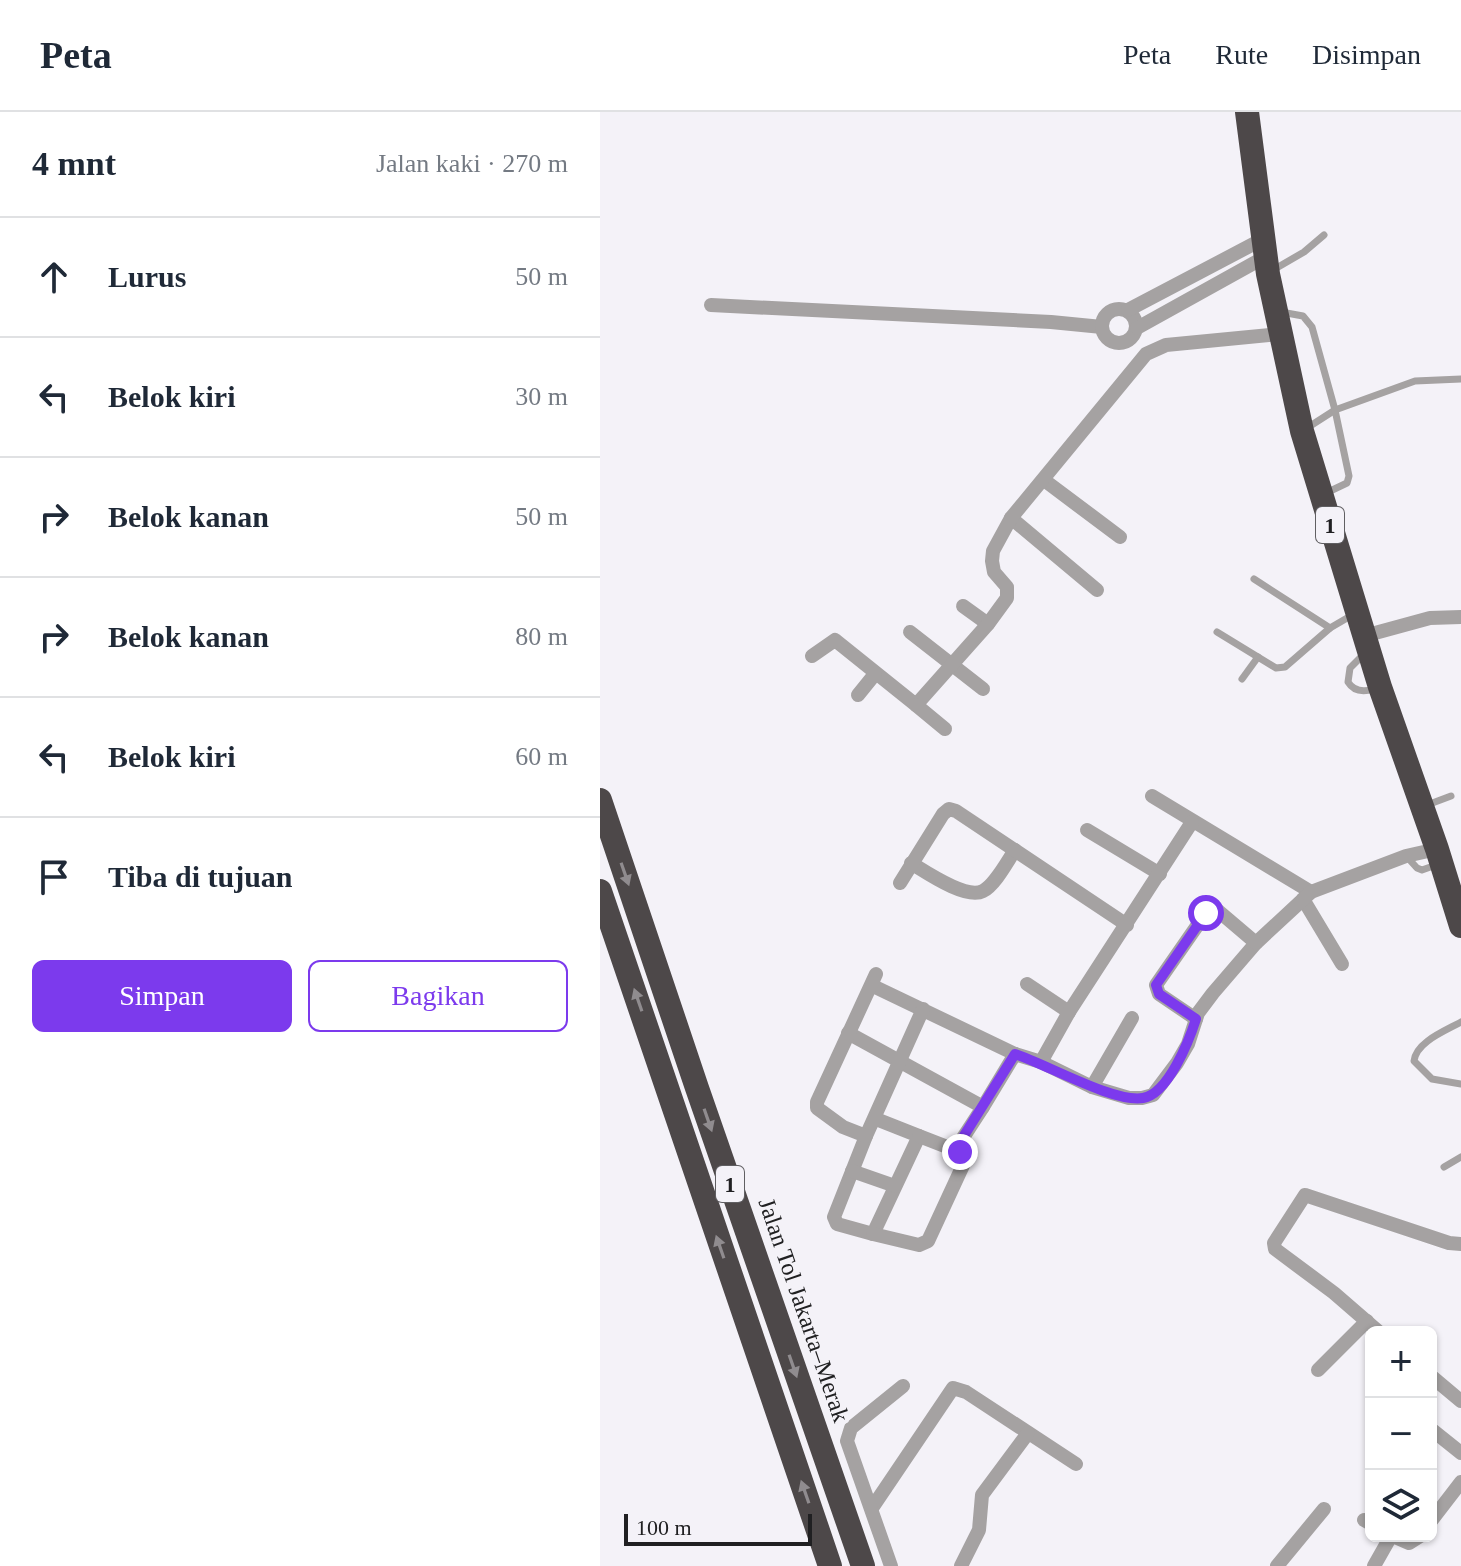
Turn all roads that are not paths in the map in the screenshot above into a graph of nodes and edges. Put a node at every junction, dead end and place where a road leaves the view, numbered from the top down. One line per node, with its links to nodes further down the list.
1 (1247, 112): 3 (highway, 1)
2 (1324, 235): 3 (lane)
3 (1265, 256): 5 (street); 6 (highway, 1); 8 (street)
4 (711, 305): 7 (street)
5 (1128, 310): 7 (street); 8 (street)
6 (1277, 322): 10 (lane); 11 (highway, 1); 12 (street)
7 (1102, 327): 8 (street)
8 (1137, 328)
9 (1461, 379): 10 (lane)
10 (1335, 410): 11 (lane); 13 (lane)
11 (1302, 431): 13 (highway, 1)
12 (1044, 480): 14 (street); 15 (street)
13 (1320, 496): 19 (highway, 1)
14 (1011, 518): 17 (street); 21 (street)
15 (1120, 537)
16 (1254, 579): 22 (lane)
17 (1097, 590)
18 (963, 606): 21 (street)
19 (1357, 612): 22 (lane); 25 (highway, 1)
20 (1461, 617): 25 (street)
21 (988, 624): 28 (street)
22 (1330, 628): 27 (lane)
23 (910, 632): 28 (street)
24 (1217, 632): 27 (lane)
25 (1366, 643): 38 (highway, 1)
26 (812, 656): 29 (street)
27 (1258, 657): 30 (lane)
28 (953, 664): 31 (street); 33 (street)
29 (875, 674): 32 (street); 33 (street)
30 (1242, 679)
31 (983, 689)
32 (858, 695)
33 (916, 705): 34 (street)
34 (945, 729)
35 (1152, 796): 39 (street)
36 (1451, 796): 38 (lane)
37 (600, 800): 91 (highway, Jalan Tol Jakarta–Merak / 1, one-way to 91)
38 (1422, 807): 42 (highway, 1)
39 (1192, 822): 44 (street); 47 (street)
40 (1087, 830): 44 (street)
41 (1015, 850): 43 (street); 43 (street); 48 (street)
42 (1440, 856): 47 (street); 49 (highway, 1)
43 (911, 863): 45 (street)
44 (1160, 874): 48 (street)
45 (900, 883)
46 (600, 891): 90 (highway, 1, one-way to 46)
47 (1307, 896): 50 (street); 51 (street)
48 (1127, 925): 54 (street)
49 (1461, 926)
50 (1256, 943): 56 (street); 56 (street)
51 (1342, 964)
52 (1027, 984): 54 (street)
53 (923, 1009): 58 (street); 59 (street); 61 (street)
54 (1069, 1012): 60 (street)
55 (1132, 1018): 63 (street)
56 (1196, 1019): 63 (street)
57 (1461, 1022): 62 (lane)
58 (848, 1033): 61 (street); 66 (street)
59 (1015, 1054): 60 (street); 64 (street)
60 (1041, 1062): 63 (street)
61 (899, 1063): 64 (street); 65 (street)
62 (1461, 1084)
63 (1092, 1087)
64 (983, 1107): 68 (street)
65 (876, 1119): 66 (street); 67 (street)
66 (866, 1136): 71 (street)
67 (919, 1136): 68 (street); 72 (street)
68 (955, 1150): 73 (street)
69 (1461, 1157): 70 (lane)
70 (1444, 1167)
71 (852, 1171): 72 (street); 73 (street)
72 (895, 1186): 73 (street)
73 (873, 1234)
74 (1461, 1244): 75 (street)
75 (1367, 1321): 76 (street); 77 (street)
76 (1372, 1326)
77 (1318, 1370)
78 (1437, 1381): 80 (street)
79 (903, 1386): 86 (street)
80 (1461, 1401)
81 (1028, 1433): 84 (street); 86 (street); 93 (street)
82 (1437, 1434): 83 (street)
83 (1461, 1453)
84 (1076, 1464)
85 (1461, 1482): 88 (street)
86 (872, 1508): 92 (street)
87 (1324, 1509): 94 (street)
88 (1437, 1513)
89 (1388, 1542): 95 (street)
90 (830, 1566)
91 (863, 1566)
92 (891, 1566)
93 (961, 1566)
94 (1277, 1566)
95 (1374, 1566)

